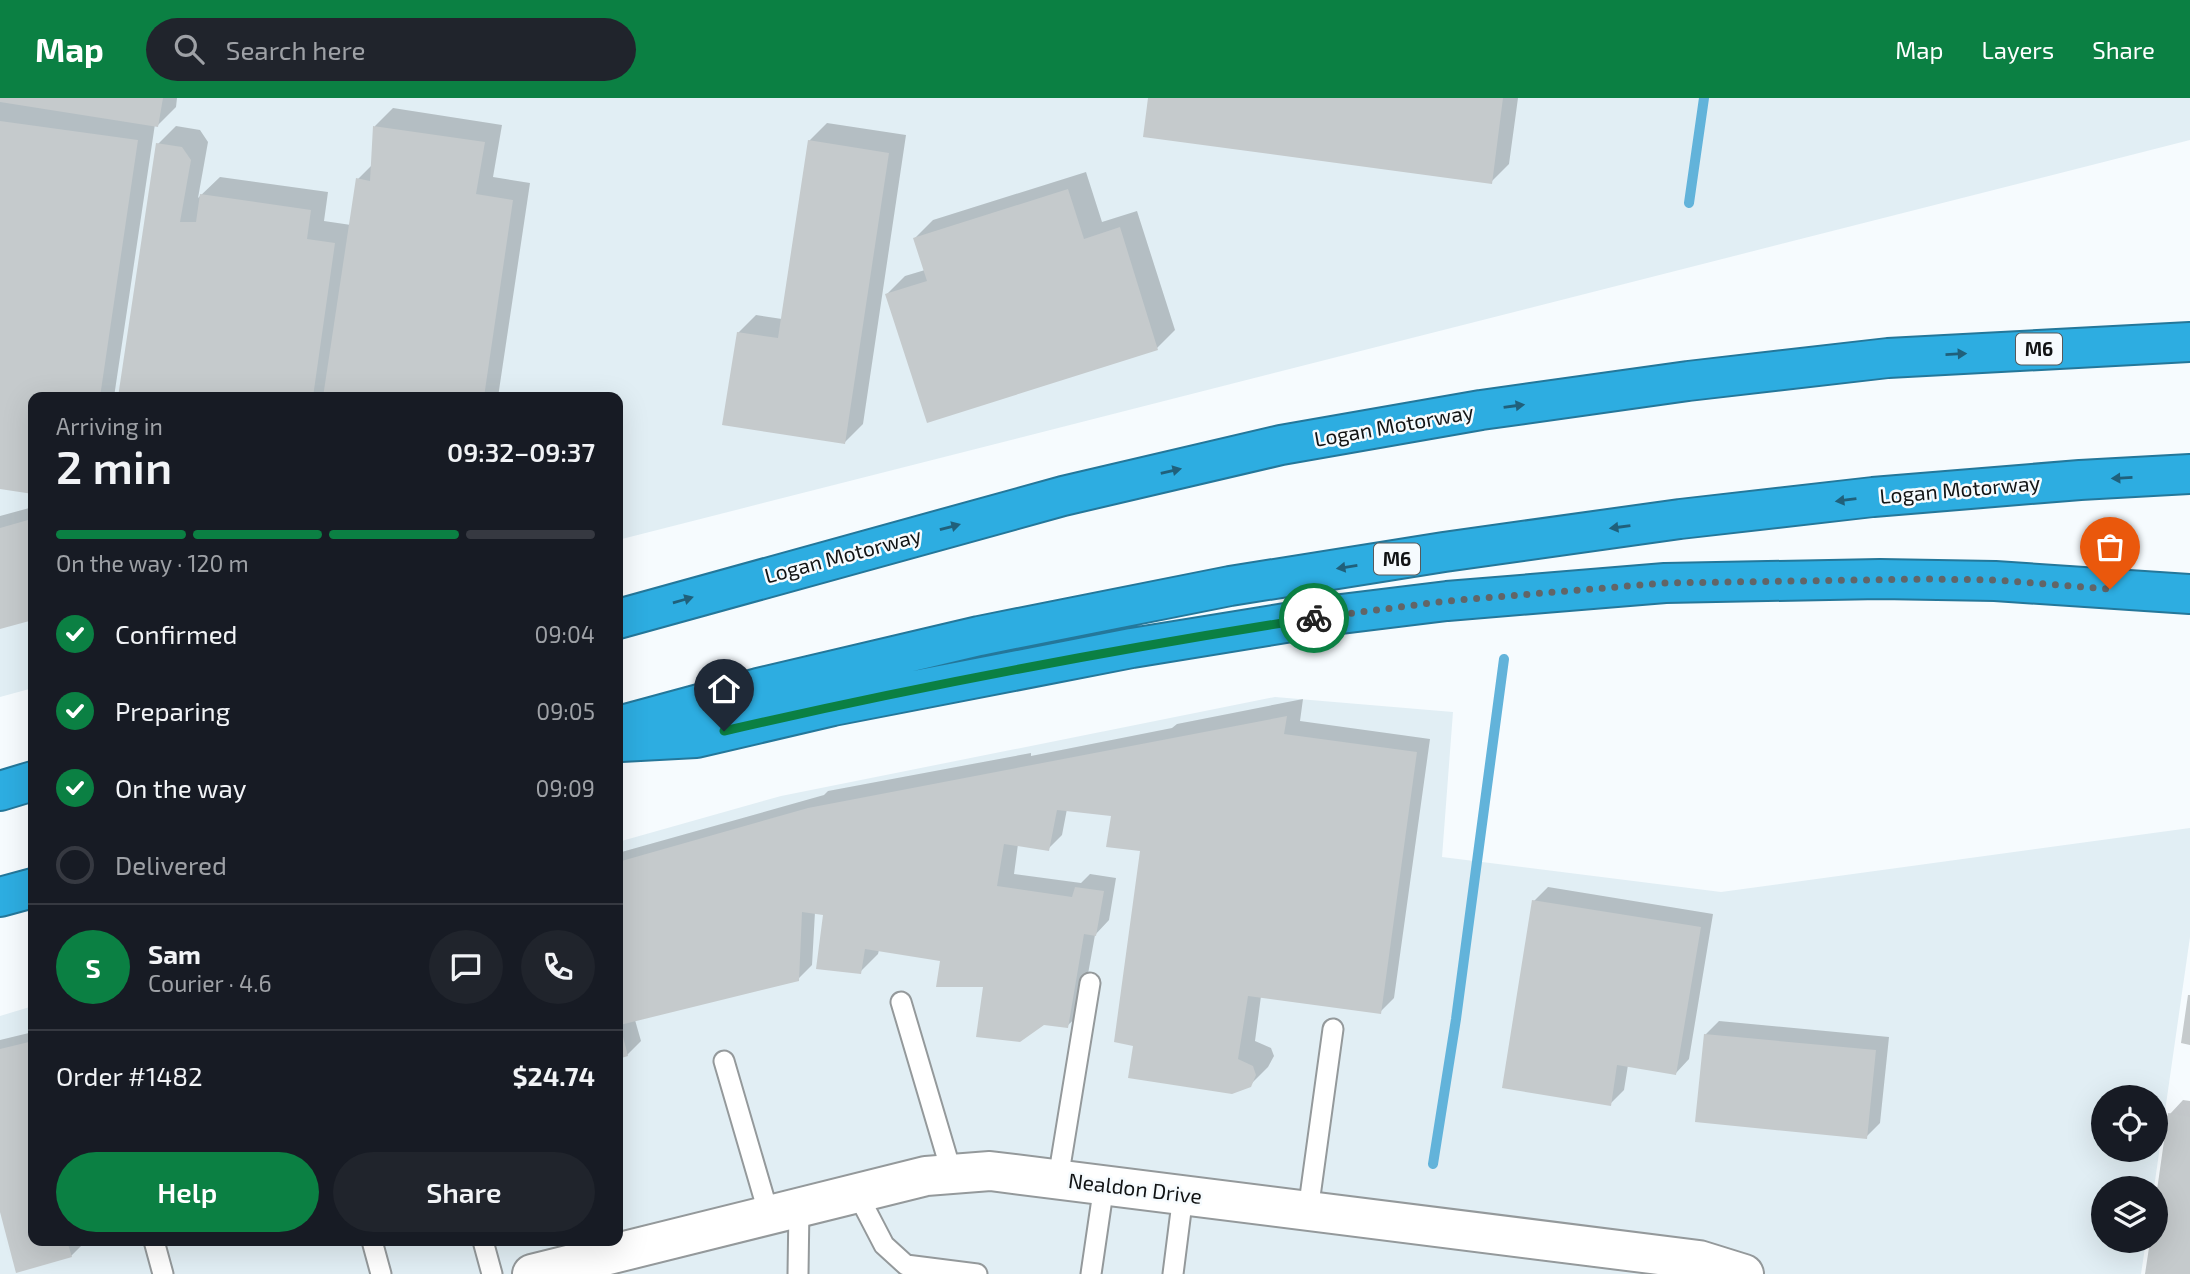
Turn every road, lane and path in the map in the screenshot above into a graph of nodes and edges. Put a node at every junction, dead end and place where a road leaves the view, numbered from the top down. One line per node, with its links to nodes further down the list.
1 (2190, 342): 4 (highway, Logan Motorway / M6, one-way to 1)
2 (2190, 474): 5 (highway, Logan Motorway / M6, one-way to 5)
3 (2190, 594): 6 (highway)
4 (623, 618)
5 (623, 725)
6 (623, 742)
7 (28, 783): 8 (highway)
8 (0, 791)
9 (28, 889): 10 (highway)
10 (0, 897)
11 (1090, 983): 16 (lane)
12 (901, 1002): 15 (lane)
13 (1333, 1029): 21 (lane)
14 (724, 1061): 20 (lane)
15 (952, 1174): 16 (street, Nealdon Drive); 18 (street, Nealdon Drive)
16 (1058, 1179): 17 (street, Nealdon Drive)
17 (1104, 1185): 19 (street, Nealdon Drive); 32 (lane)
18 (857, 1193): 20 (street, Nealdon Drive); 31 (lane)
19 (1183, 1195): 21 (street, Nealdon Drive); 33 (lane)
20 (784, 1211): 25 (street, Nealdon Drive); 30 (lane)
21 (1308, 1211): 34 (street, Nealdon Drive)
22 (155, 1246): 26 (lane)
23 (373, 1246): 27 (lane)
24 (484, 1246): 28 (lane)
25 (586, 1259): 29 (street, Nealdon Drive)
26 (163, 1274)
27 (381, 1274)
28 (492, 1274)
29 (532, 1274)
30 (798, 1274)
31 (977, 1274)
32 (1091, 1274)
33 (1173, 1274)
34 (1744, 1274)

